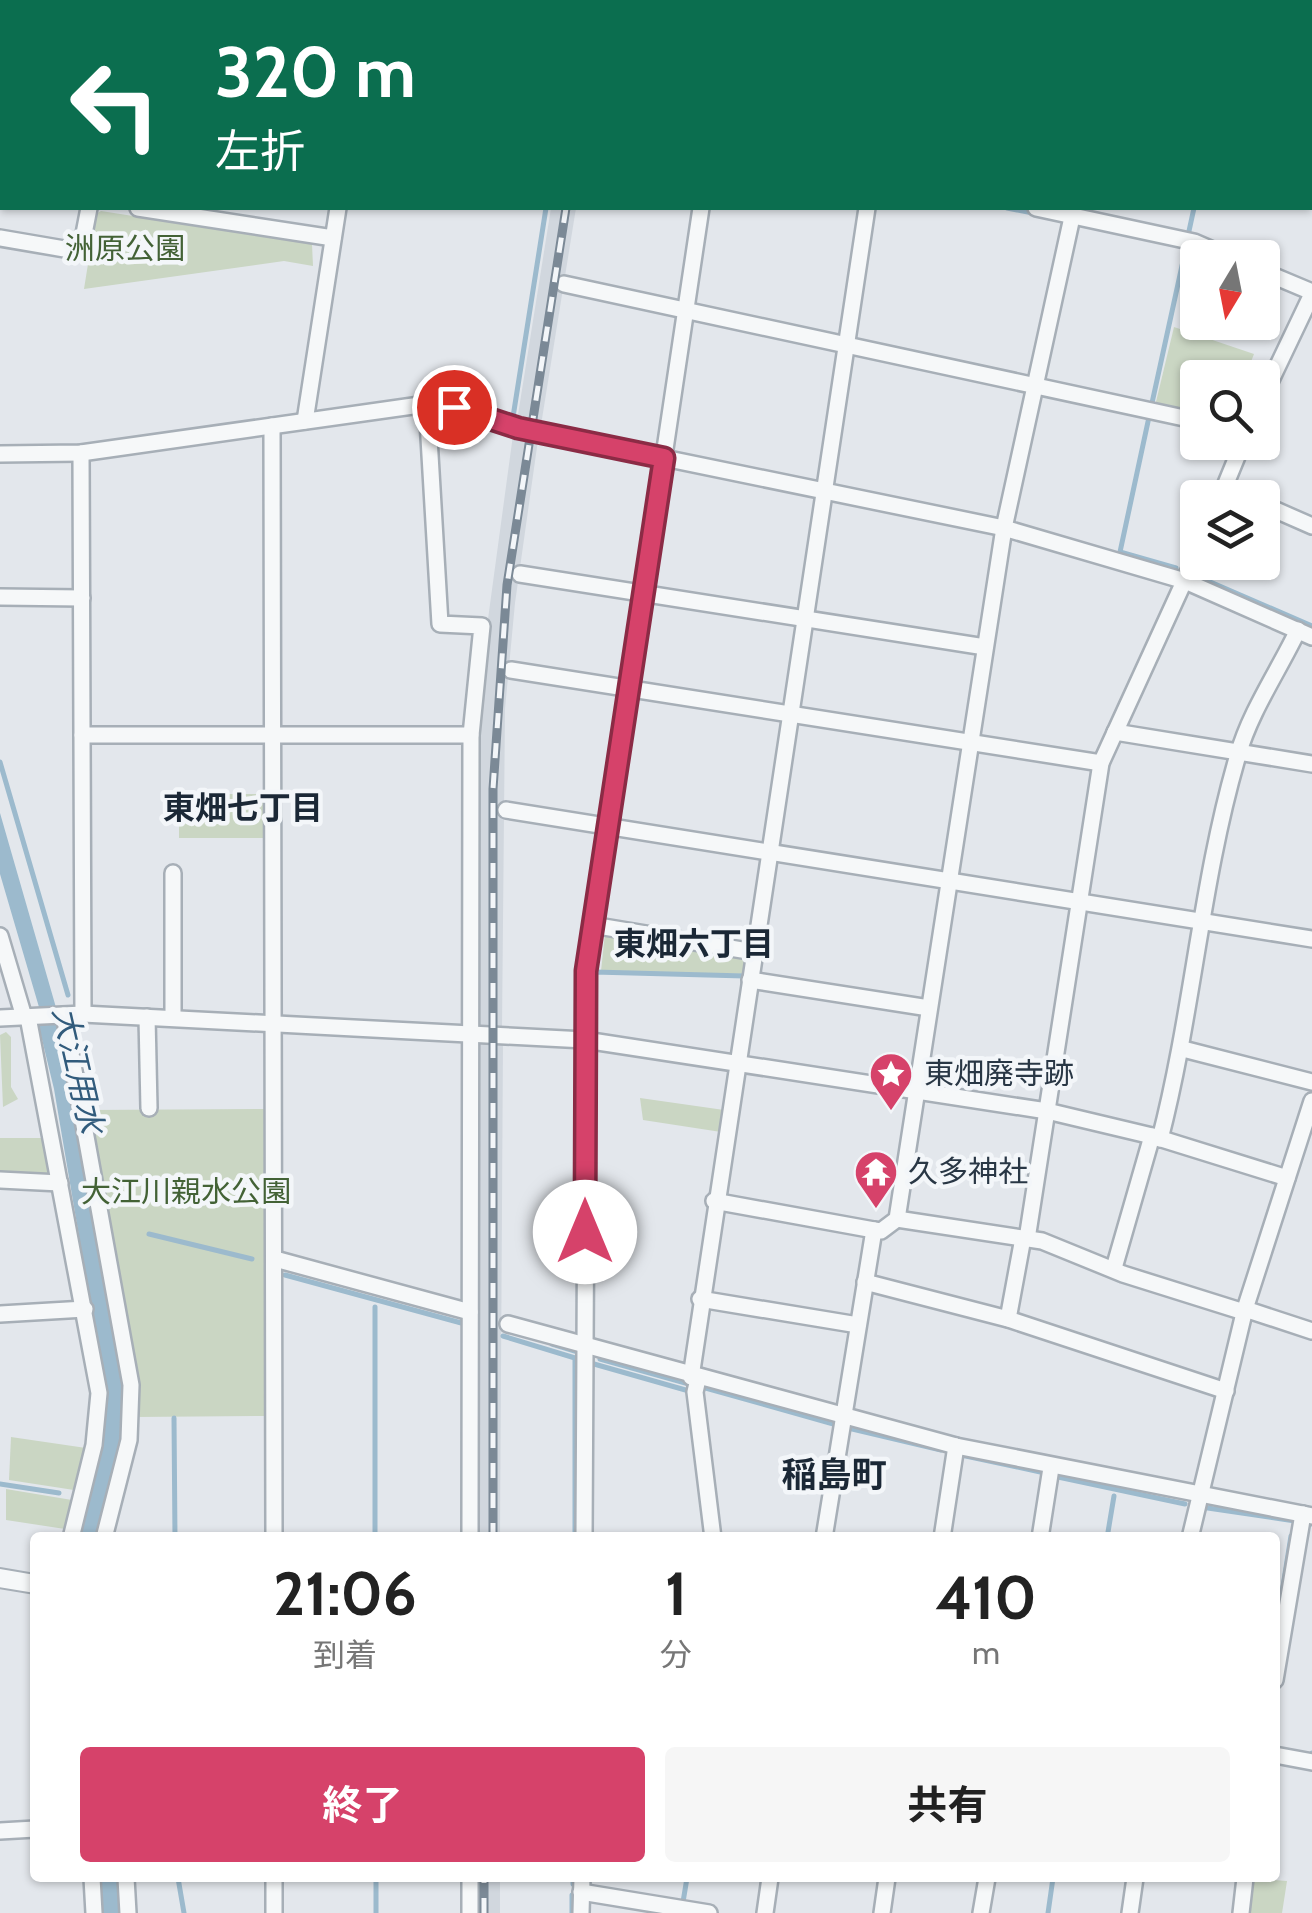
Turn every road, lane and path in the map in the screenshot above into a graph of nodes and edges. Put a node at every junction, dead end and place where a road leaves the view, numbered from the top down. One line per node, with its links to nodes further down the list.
1 (89, 210): 7 (street)
2 (151, 210): 8 (street)
3 (338, 210): 8 (street)
4 (701, 210): 13 (street)
5 (867, 210): 14 (street)
6 (1073, 212): 9 (street); 16 (street)
7 (0, 238)
8 (333, 238): 19 (street)
9 (1186, 240)
10 (1280, 281): 12 (street)
11 (564, 284): 13 (street)
12 (1311, 298): 15 (street)
13 (686, 310): 14 (street); 23 (street)
14 (848, 345): 16 (street); 24 (street)
15 (1280, 363)
16 (1035, 385): 18 (street); 27 (street)
17 (428, 404): 19 (street); 23 (street); 41 (street)
18 (1180, 417)
19 (305, 421): 20 (street)
20 (272, 426): 21 (street); 40 (street)
21 (81, 453): 22 (street); 32 (street)
22 (0, 454)
23 (664, 458): 24 (street); 30 (street)
24 (827, 492): 27 (street); 33 (street)
25 (1280, 512): 26 (street)
26 (1312, 526)
27 (1004, 528): 29 (street); 35 (street)
28 (520, 574): 30 (street)
29 (1185, 581): 34 (street); 39 (street)
30 (643, 593): 33 (street); 37 (street)
31 (0, 598): 32 (street)
32 (82, 598): 42 (street)
33 (807, 619): 35 (street); 38 (street)
34 (1305, 634): 44 (street)
35 (985, 647): 43 (street)
36 (511, 670): 37 (street)
37 (628, 688): 38 (street); 48 (street)
38 (792, 715): 43 (street); 49 (street)
39 (1115, 732): 44 (street); 45 (street)
40 (274, 735): 41 (street); 42 (street); 66 (street)
41 (471, 735): 67 (street)
42 (82, 736): 60 (street)
43 (970, 743): 45 (street); 51 (street)
44 (1238, 752): 46 (street); 53 (street)
45 (1101, 763): 52 (street)
46 (1312, 764)
47 (506, 810): 48 (street)
48 (607, 826): 49 (street); 54 (street)
49 (770, 852): 51 (street); 57 (street)
50 (173, 873): 65 (street)
51 (948, 881): 52 (street); 59 (street)
52 (1080, 902): 53 (street); 75 (street)
53 (1202, 922): 56 (street); 69 (street)
54 (592, 925): 57 (street); 68 (street)
55 (0, 936): 62 (street)
56 (1312, 940)
57 (754, 952): 58 (street)
58 (750, 980): 59 (street); 70 (street)
59 (929, 1008): 72 (street)
60 (83, 1014): 61 (street); 63 (street)
61 (62, 1015): 62 (street); 105 (street)
62 (28, 1017): 64 (street); 79 (street)
63 (147, 1017): 65 (street); 74 (street)
64 (0, 1018)
65 (173, 1018): 66 (street)
66 (276, 1023): 67 (street); 84 (street)
67 (470, 1033): 68 (street); 90 (street)
68 (585, 1040): 70 (street); 96 (street)
69 (1184, 1049): 71 (street); 76 (street)
70 (737, 1062): 72 (street); 80 (street)
71 (1312, 1082)
72 (916, 1090): 75 (street); 81 (street)
73 (1312, 1101): 77 (street)
74 (149, 1108)
75 (1047, 1111): 76 (street); 83 (street)
76 (1156, 1138): 77 (street); 85 (street)
77 (1287, 1178): 89 (street)
78 (0, 1180): 79 (street)
79 (60, 1183): 88 (street)
80 (714, 1201): 82 (street); 87 (street)
81 (897, 1219): 82 (street); 83 (street)
82 (874, 1230): 86 (street)
83 (1025, 1238): 85 (street); 92 (street)
84 (275, 1259): 90 (street); 106 (street)
85 (1114, 1268): 89 (street)
86 (865, 1282): 92 (street); 94 (street)
87 (700, 1299): 94 (street); 97 (street)
88 (85, 1309): 91 (street); 104 (street)
89 (1244, 1311): 95 (street); 98 (street)
90 (470, 1312): 107 (street)
91 (0, 1314)
92 (1008, 1320): 98 (street)
93 (508, 1324): 96 (street)
94 (858, 1325): 99 (street)
95 (1312, 1331)
96 (585, 1348): 97 (street); 108 (street)
97 (695, 1378): 99 (street); 109 (street)
98 (1226, 1392): 102 (street)
99 (842, 1418): 100 (street); 110 (street)
100 (956, 1446): 101 (street); 111 (street)
101 (1051, 1468): 102 (street); 112 (street)
102 (1198, 1496): 103 (street); 113 (street)
103 (1308, 1515): 116 (street)
104 (72, 1532)
105 (105, 1532)
106 (274, 1532)
107 (470, 1532)
108 (584, 1532)
109 (712, 1532)
110 (825, 1532)
111 (943, 1532)
112 (1041, 1532)
113 (1191, 1532)
114 (0, 1578): 115 (street)
115 (30, 1583)
116 (1280, 1655)
117 (1280, 1756): 118 (street)
118 (1312, 1762)
119 (30, 1829): 120 (street)
120 (0, 1831)
121 (92, 1882): 131 (street)
122 (126, 1882): 132 (street)
123 (274, 1882): 133 (street)
124 (470, 1882): 134 (street)
125 (769, 1882): 137 (street)
126 (887, 1882): 138 (street)
127 (986, 1882): 139 (street)
128 (1134, 1882): 140 (street)
129 (1245, 1882): 141 (street)
130 (582, 1885): 135 (street); 136 (street)
131 (94, 1913)
132 (128, 1913)
133 (274, 1913)
134 (470, 1913)
135 (581, 1913)
136 (709, 1913)
137 (765, 1913)
138 (882, 1913)
139 (982, 1913)
140 (1130, 1913)
141 (1240, 1913)

